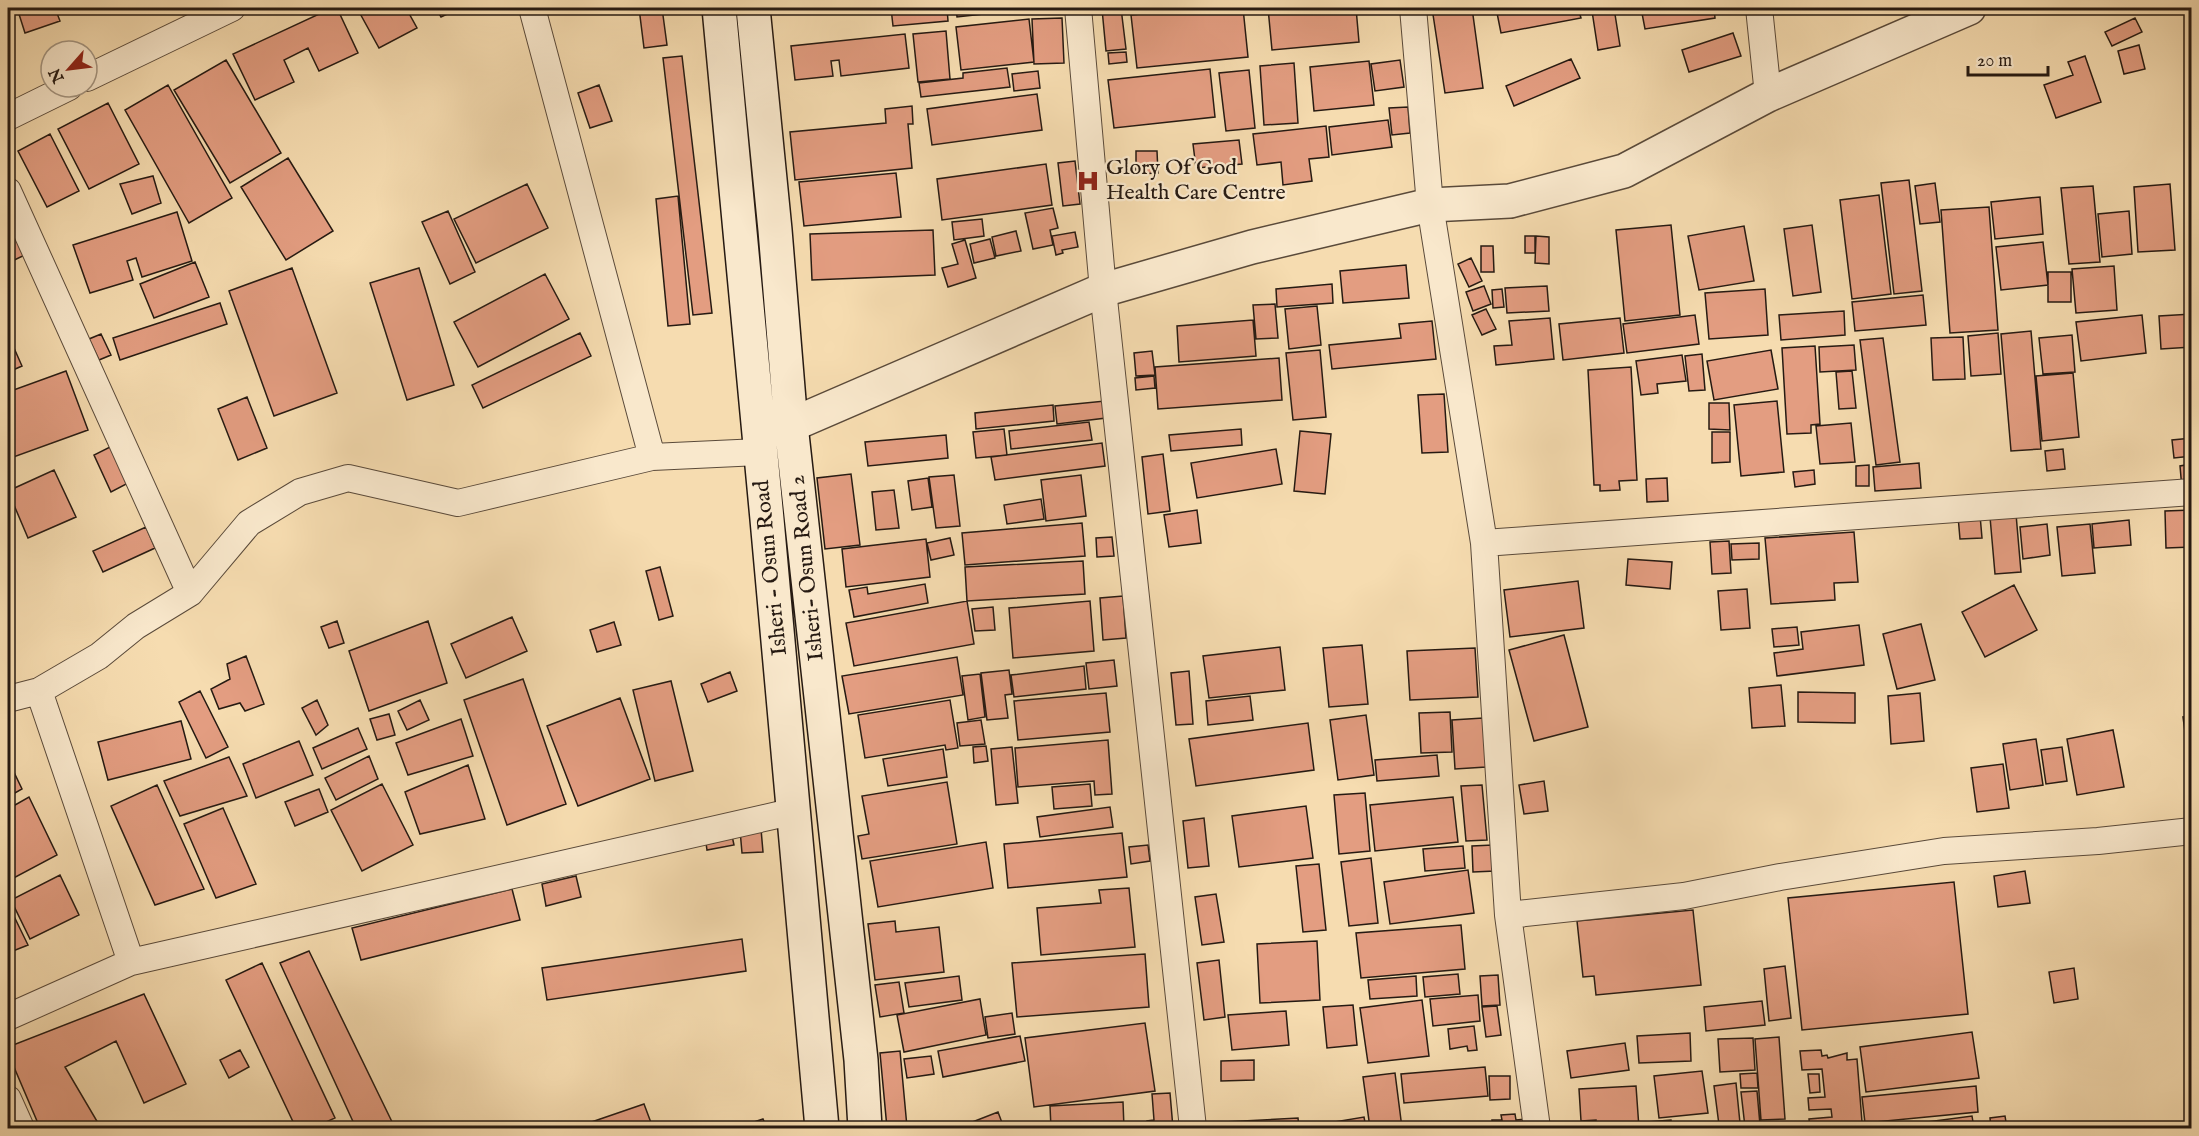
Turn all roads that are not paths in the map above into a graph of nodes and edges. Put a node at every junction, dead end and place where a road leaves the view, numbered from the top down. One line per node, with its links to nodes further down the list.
1 (232, 8): 9 (street)
2 (532, 8): 18 (street)
3 (719, 8): 17 (main road, Isheri - Osun Road)
4 (753, 8): 16 (main road, Isheri- Osun Road 2)
5 (1078, 8): 15 (street)
6 (1413, 8): 14 (street)
7 (1759, 8): 10 (street)
8 (1969, 8): 10 (main road)
9 (99, 72)
10 (1768, 95): 14 (main road)
11 (45, 99): 12 (street)
12 (8, 117)
13 (8, 191): 21 (street)
14 (1430, 205): 15 (main road); 20 (street)
15 (1103, 290): 16 (main road); 33 (street)
16 (791, 425): 17 (main road); 32 (main road, Isheri- Osun Road 2)
17 (758, 440): 18 (street); 24 (main road, Isheri - Osun Road)
18 (652, 457): 21 (street)
19 (2192, 492): 20 (street)
20 (1484, 543): 26 (street)
21 (190, 593): 22 (street)
22 (39, 691): 23 (street); 27 (street)
23 (8, 699)
24 (795, 811): 27 (street); 31 (main road, Isheri - Osun Road)
25 (2192, 831): 26 (street)
26 (1508, 915): 34 (street)
27 (131, 962): 28 (street)
28 (8, 1017)
29 (8, 1099): 30 (street)
30 (21, 1128)
31 (822, 1128)
32 (865, 1128)
33 (1193, 1128)
34 (1537, 1128)

